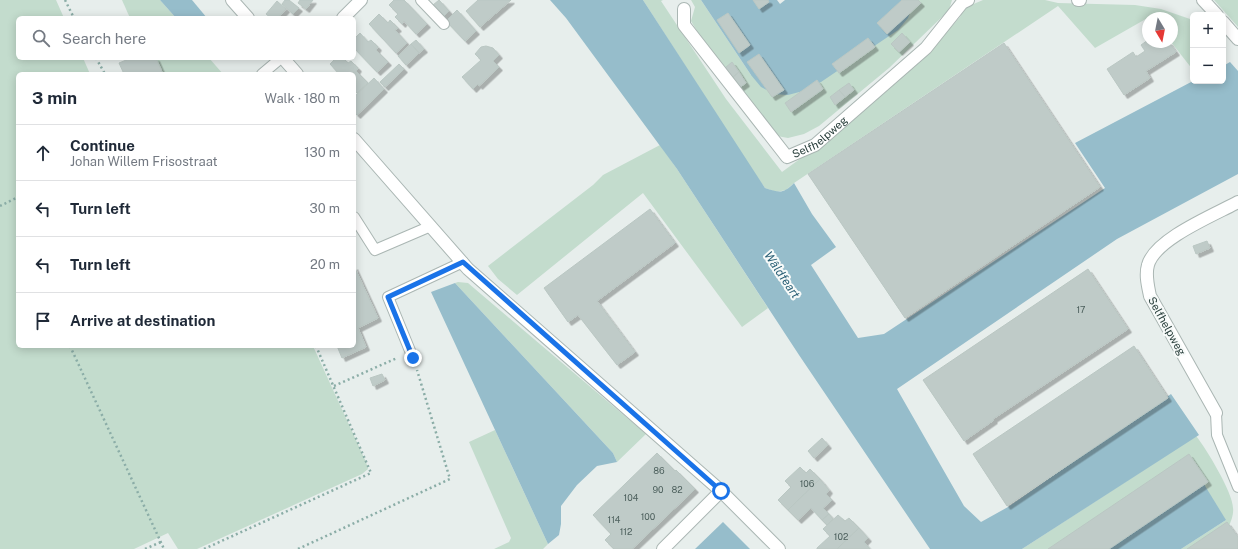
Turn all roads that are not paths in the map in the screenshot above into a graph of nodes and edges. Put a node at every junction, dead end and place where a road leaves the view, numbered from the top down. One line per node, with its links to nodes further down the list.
1 (232, 0): 8 (street)
2 (360, 0): 9 (street)
3 (421, 0): 10 (lane)
4 (1203, 0): 7 (street)
5 (964, 1): 6 (street, Selfhelpweg)
6 (684, 9)
7 (1214, 12)
8 (246, 16)
9 (345, 16)
10 (444, 24)
11 (1226, 25): 12 (street)
12 (1238, 39)
13 (280, 60): 15 (lane)
14 (284, 60): 16 (street)
15 (264, 72)
16 (295, 72)
17 (356, 141): 20 (street)
18 (1238, 202): 23 (street, Selfhelpweg)
19 (356, 220): 20 (lane)
20 (431, 226): 21 (street)
21 (463, 262): 22 (lane); 25 (street)
22 (412, 355)
23 (1216, 413): 24 (lane, Selfhelpweg)
24 (1238, 487)
25 (721, 491): 26 (street); 27 (street)
26 (663, 549)
27 (779, 549)

